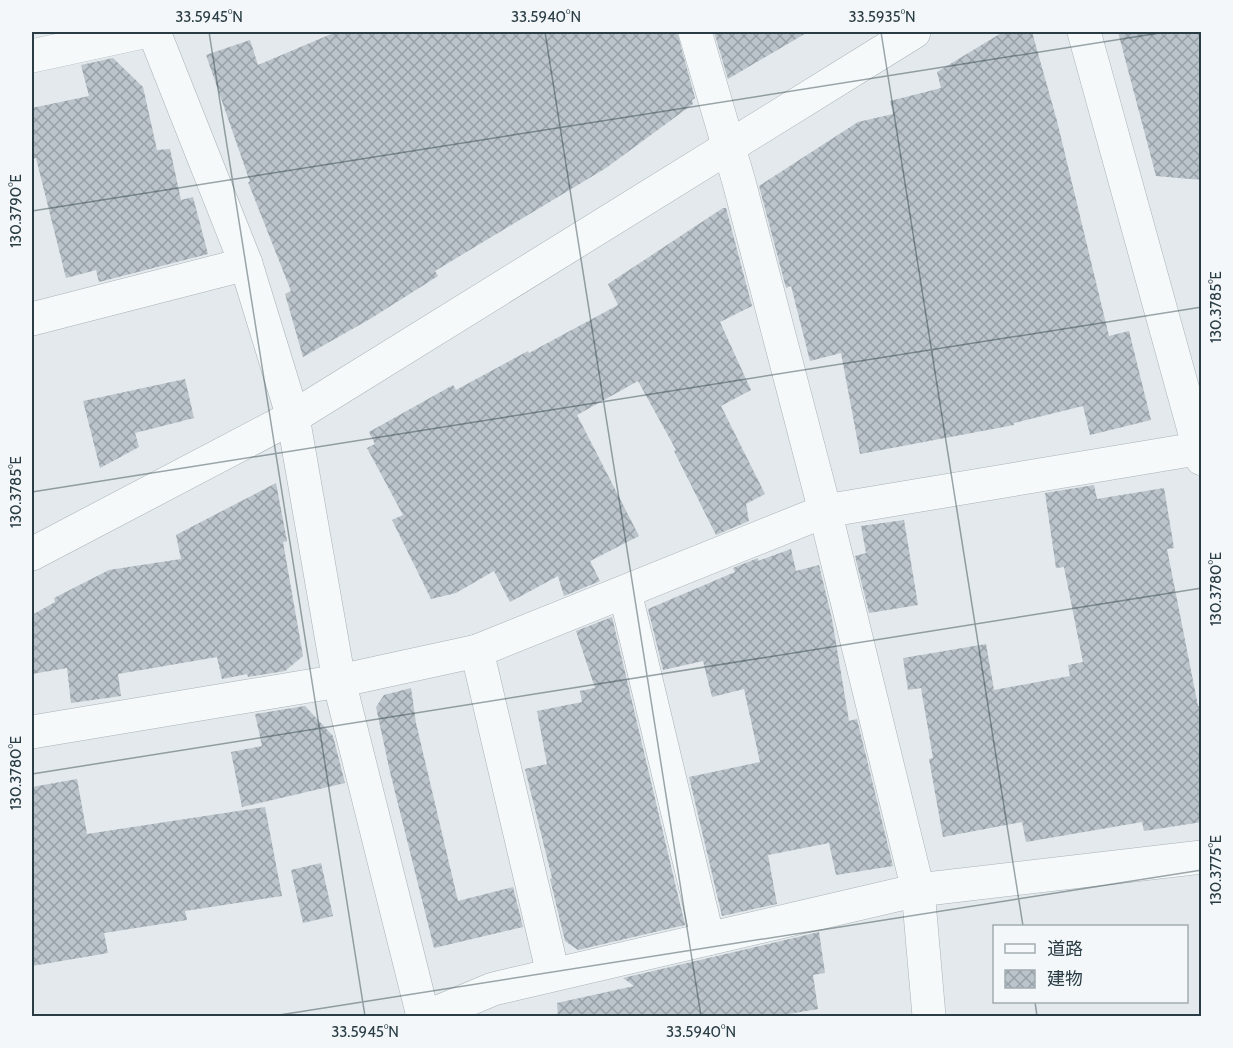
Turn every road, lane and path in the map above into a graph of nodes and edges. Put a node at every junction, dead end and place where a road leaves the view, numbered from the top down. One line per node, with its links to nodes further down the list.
1 (143, 32): 6 (street)
2 (154, 32): 8 (street)
3 (695, 32): 7 (street)
4 (914, 32): 7 (street)
5 (1084, 32): 11 (street)
6 (32, 56)
7 (730, 148): 10 (street); 12 (street)
8 (246, 264): 9 (street); 10 (street)
9 (32, 319)
10 (292, 417): 13 (street); 16 (street)
11 (1200, 451): 12 (street)
12 (825, 511): 14 (street); 19 (street)
13 (32, 554)
14 (625, 592): 15 (street); 20 (street)
15 (477, 651): 16 (street); 21 (street)
16 (339, 681): 17 (street); 22 (street)
17 (32, 732)
18 (1202, 857): 19 (street)
19 (918, 890): 20 (street); 24 (street)
20 (708, 939): 21 (street)
21 (554, 974): 23 (street)
22 (423, 1017)
23 (429, 1017)
24 (929, 1017)

